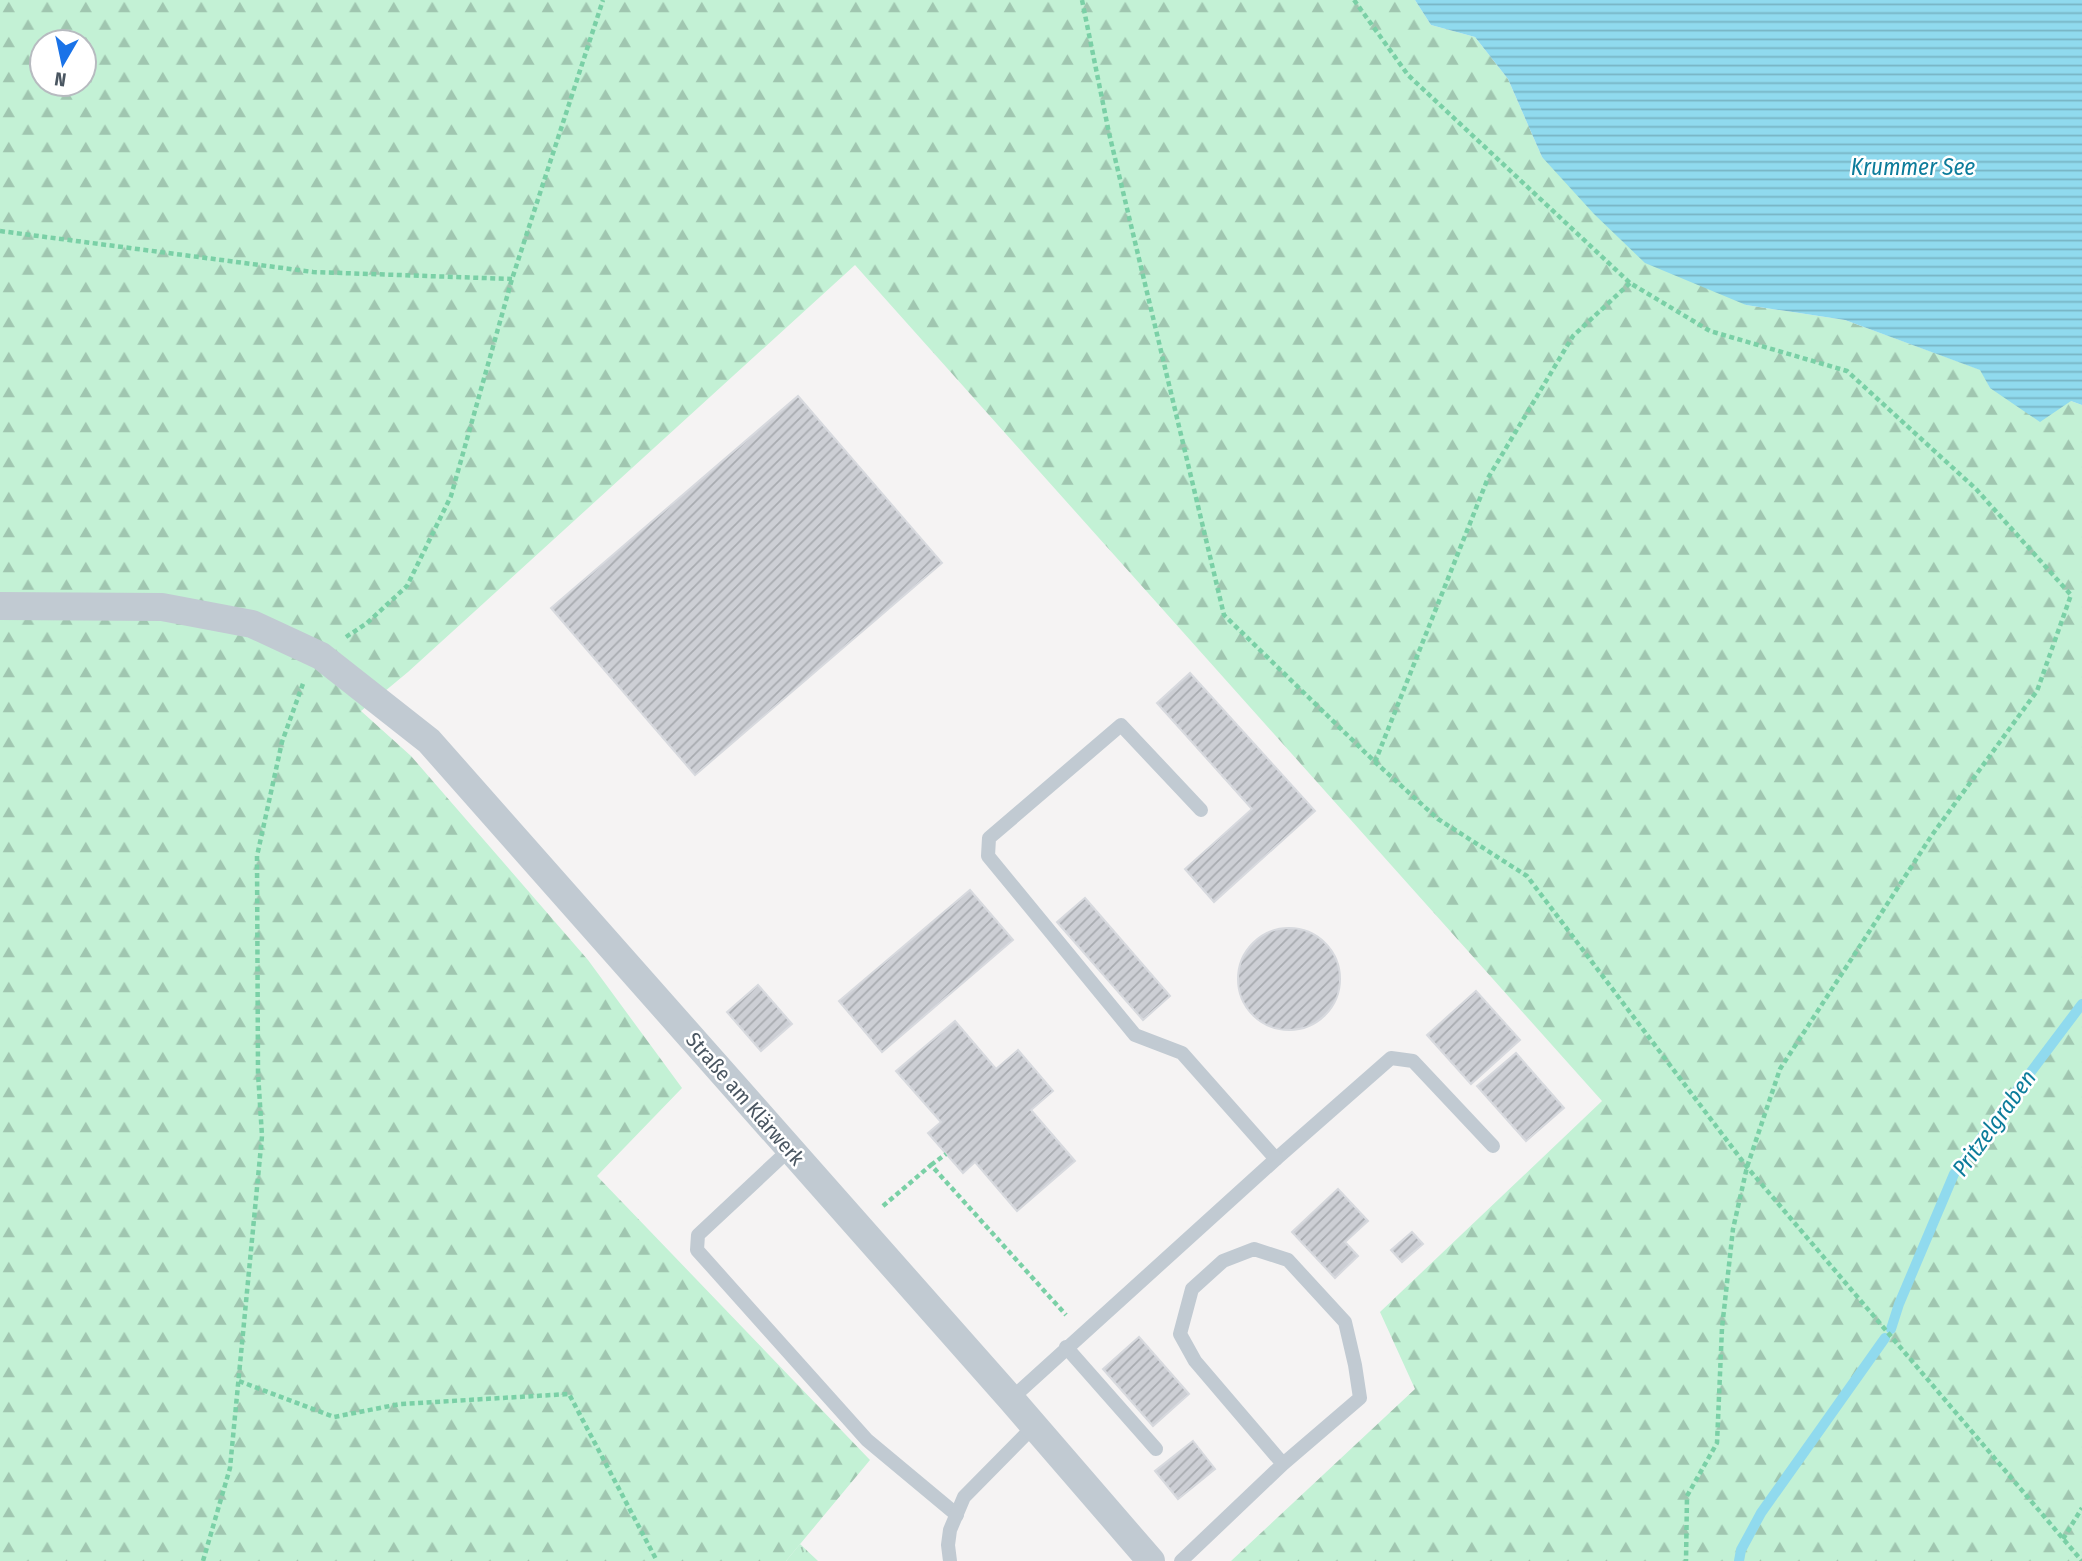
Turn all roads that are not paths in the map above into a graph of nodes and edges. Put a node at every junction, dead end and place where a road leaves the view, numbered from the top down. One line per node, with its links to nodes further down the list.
1 (0, 606): 4 (street, Straße am Klärwerk)
2 (1201, 810): 5 (lane)
3 (1493, 1146): 5 (lane)
4 (790, 1149): 7 (street, Straße am Klärwerk); 11 (lane)
5 (1276, 1159): 6 (lane)
6 (1066, 1347): 7 (lane); 9 (lane)
7 (1010, 1399): 8 (street, Straße am Klärwerk)
8 (1034, 1426): 11 (lane); 13 (street, Straße am Klärwerk)
9 (1156, 1449)
10 (1283, 1464): 10 (lane); 14 (lane)
11 (957, 1515): 12 (lane)
12 (950, 1561)
13 (1152, 1561)
14 (1181, 1561)

